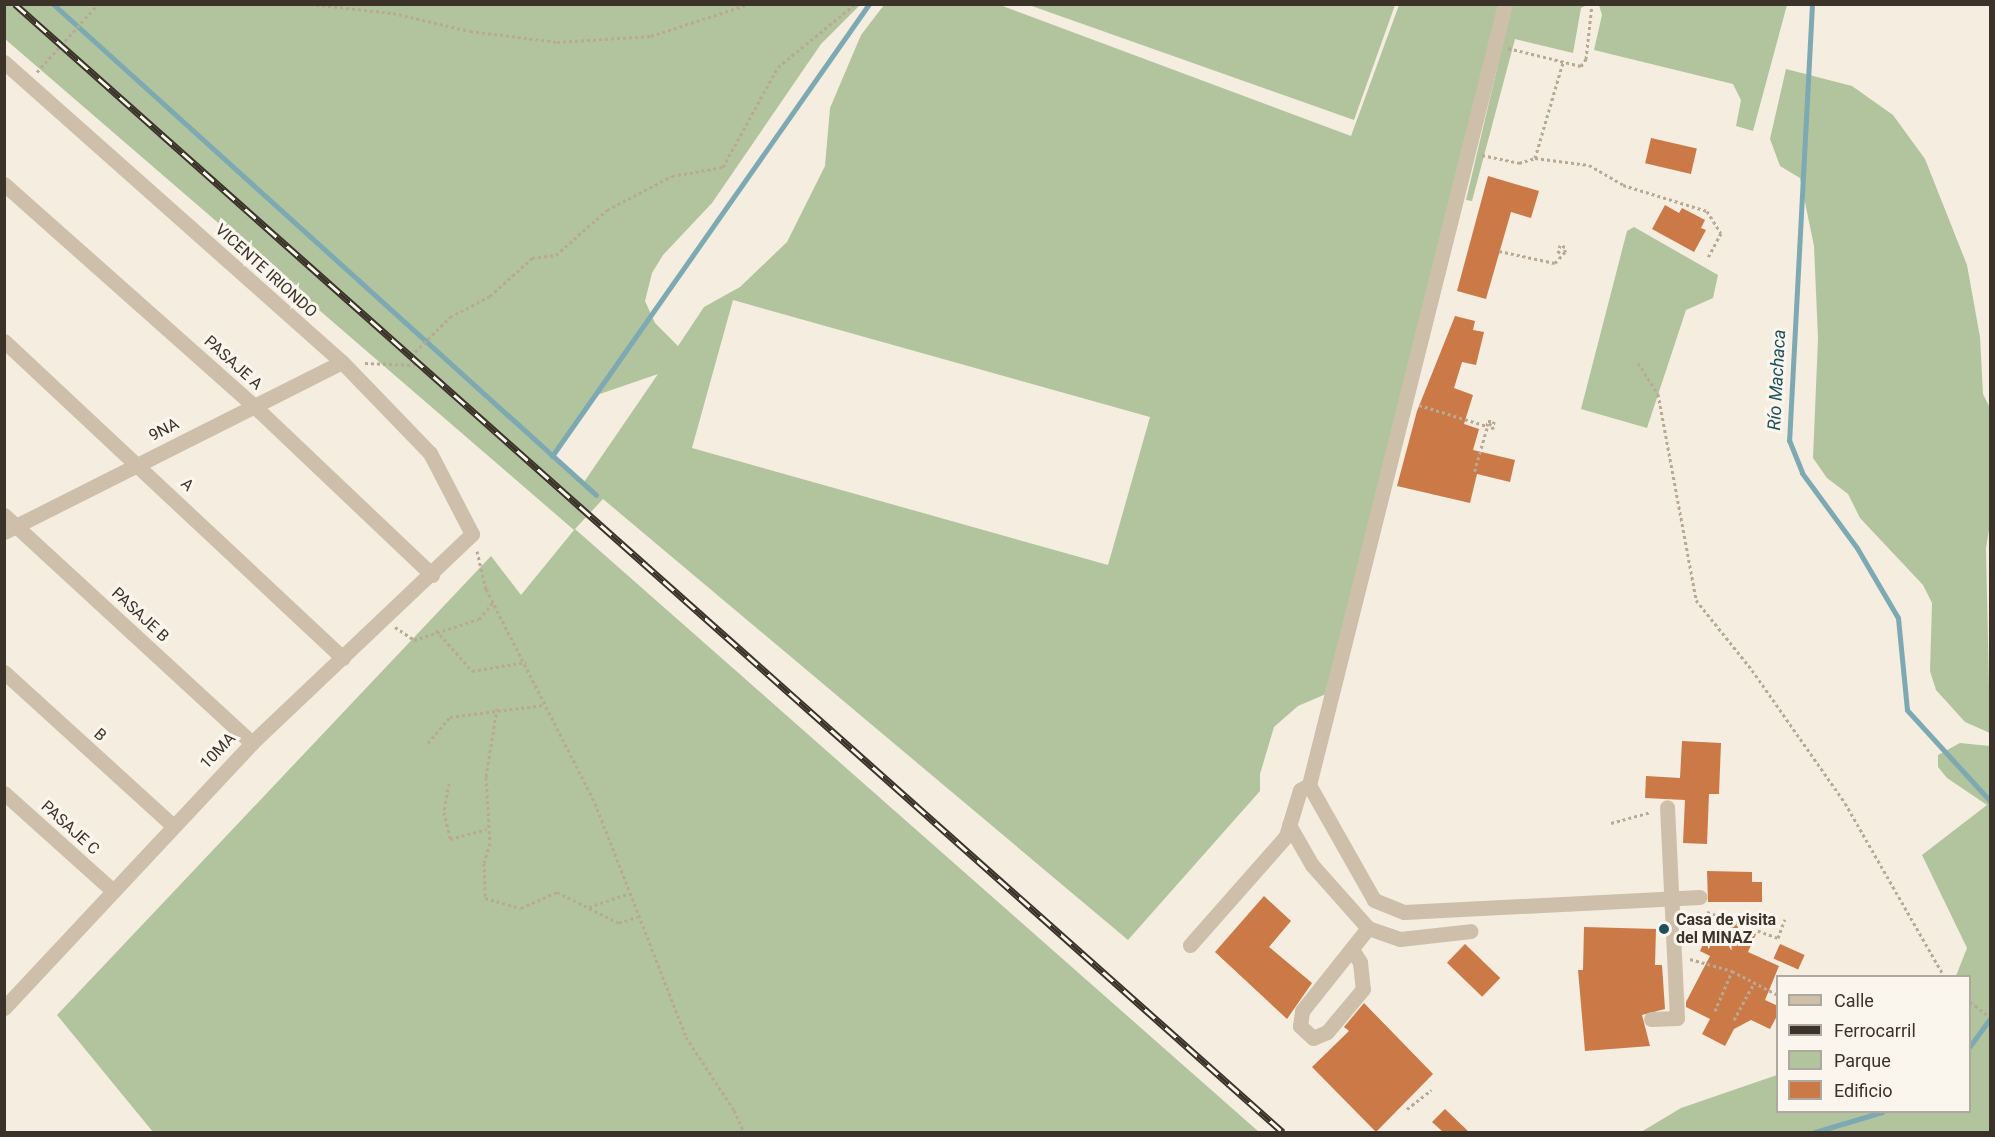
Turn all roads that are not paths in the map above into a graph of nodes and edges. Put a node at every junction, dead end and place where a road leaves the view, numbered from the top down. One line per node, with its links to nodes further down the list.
1 (1505, 4): 15 (street)
2 (7, 70): 5 (street, VICENTE IRIONDO)
3 (4, 184): 6 (street, PASAJE A)
4 (4, 341): 7 (street, A)
5 (342, 362): 6 (street, 9NA); 10 (street, VICENTE IRIONDO)
6 (253, 405): 7 (street, 9NA); 11 (street, PASAJE A)
7 (138, 464): 9 (street, 9NA); 12 (street, A)
8 (4, 515): 9 (street, PASAJE B)
9 (11, 529): 14 (street, PASAJE B)
10 (472, 534): 11 (street, 10MA)
11 (432, 575): 12 (street, 10MA)
12 (343, 658): 14 (street, 10MA)
13 (4, 672): 18 (street, B)
14 (252, 743): 18 (street, 10MA)
15 (1309, 784): 19 (street); 21 (street)
16 (4, 793): 20 (street, PASAJE C)
17 (1667, 807): 21 (street)
18 (172, 825): 20 (street, 10MA)
19 (1290, 825): 23 (street); 25 (street)
20 (112, 890): 27 (street, 10MA)
21 (1671, 898): 22 (street); 28 (street)
22 (1702, 904)
23 (1368, 928): 24 (street); 26 (street)
24 (1472, 931)
25 (1190, 945)
26 (1353, 951): 26 (street)
27 (8, 997)
28 (1651, 1019)

